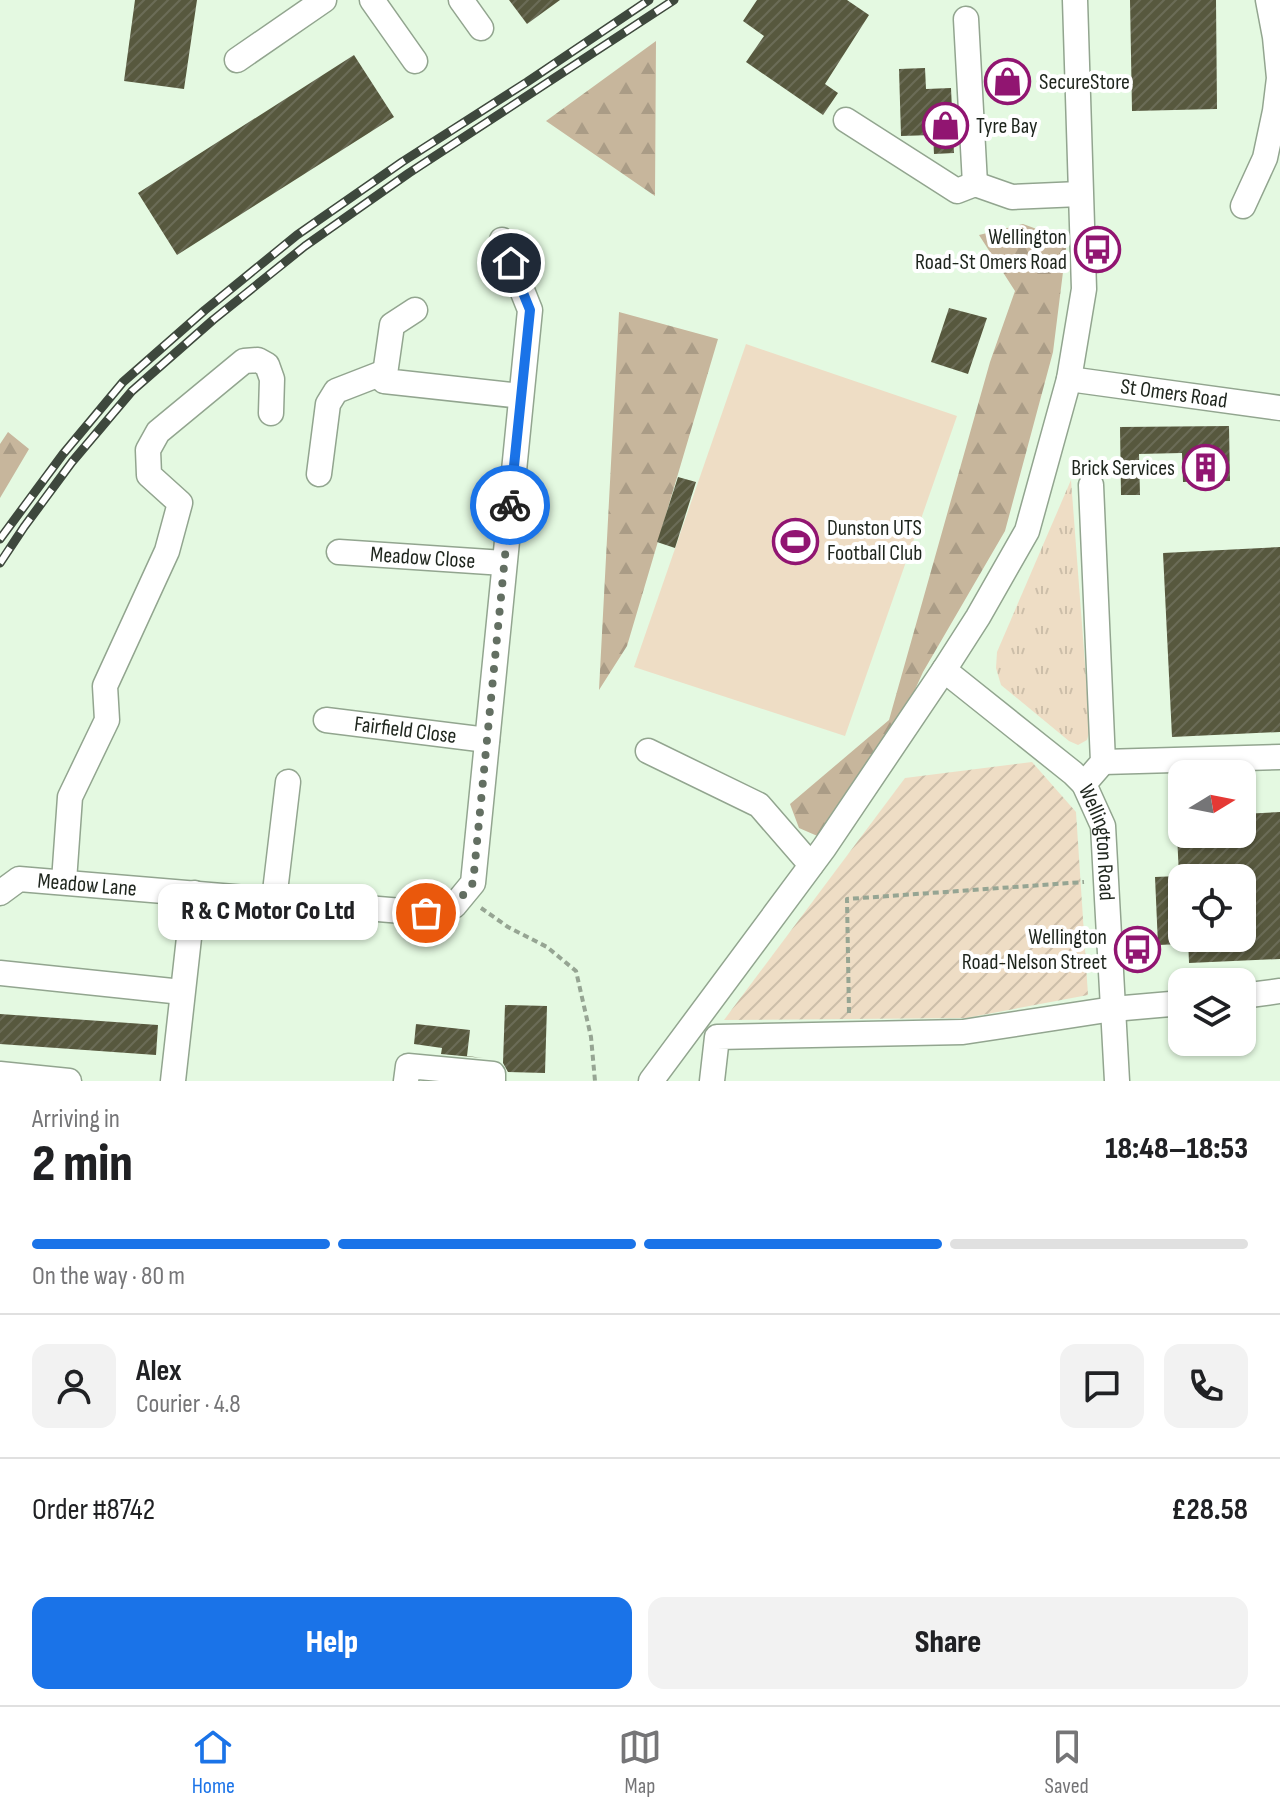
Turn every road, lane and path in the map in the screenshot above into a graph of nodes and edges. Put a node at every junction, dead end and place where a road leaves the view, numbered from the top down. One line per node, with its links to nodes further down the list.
1 (372, 0): 9 (street)
2 (461, 0): 7 (street)
3 (1075, 0): 12 (street)
4 (1268, 0): 13 (street)
5 (317, 2): 8 (street)
6 (966, 19): 11 (street)
7 (481, 28)
8 (237, 60)
9 (415, 61)
10 (846, 120): 11 (street)
11 (975, 184): 12 (street)
12 (1080, 194): 17 (street)
13 (1243, 206)
14 (502, 240): 18 (street)
15 (415, 310): 16 (street)
16 (385, 372): 18 (street); 21 (street)
17 (1069, 379): 19 (street, St Omers Road); 25 (street)
18 (521, 396): 24 (street)
19 (1280, 408)
20 (271, 413): 34 (street)
21 (319, 474)
22 (1091, 485): 30 (street)
23 (339, 552): 24 (street, Meadow Close)
24 (504, 563): 27 (street)
25 (944, 670): 32 (street, Wellington Road); 33 (street)
26 (326, 720): 27 (street, Fairfield Close)
27 (487, 740): 38 (street)
28 (648, 751): 33 (street)
29 (1280, 757): 30 (street)
30 (1103, 762): 32 (street)
31 (288, 782): 39 (street)
32 (1084, 784): 35 (street, Wellington Road)
33 (811, 865): 53 (street)
34 (64, 881): 36 (street, Meadow Lane); 37 (street, Meadow Lane)
35 (1106, 881): 45 (street, Wellington Road); 46 (path)
36 (0, 893)
37 (194, 893): 39 (street, Meadow Lane); 42 (street)
38 (463, 895): 39 (street, Meadow Lane); 52 (path)
39 (274, 900)
40 (0, 973): 42 (street)
41 (1280, 991): 43 (street)
42 (182, 992): 49 (street)
43 (1256, 994)
44 (1168, 1004): 45 (street)
45 (1113, 1009): 46 (street); 55 (street, Wellington Road)
46 (849, 1034): 54 (street)
47 (0, 1074): 48 (street)
48 (69, 1081)
49 (173, 1081)
50 (406, 1081): 51 (street)
51 (493, 1081)
52 (595, 1081)
53 (651, 1081)
54 (712, 1081)
55 (1117, 1081)

